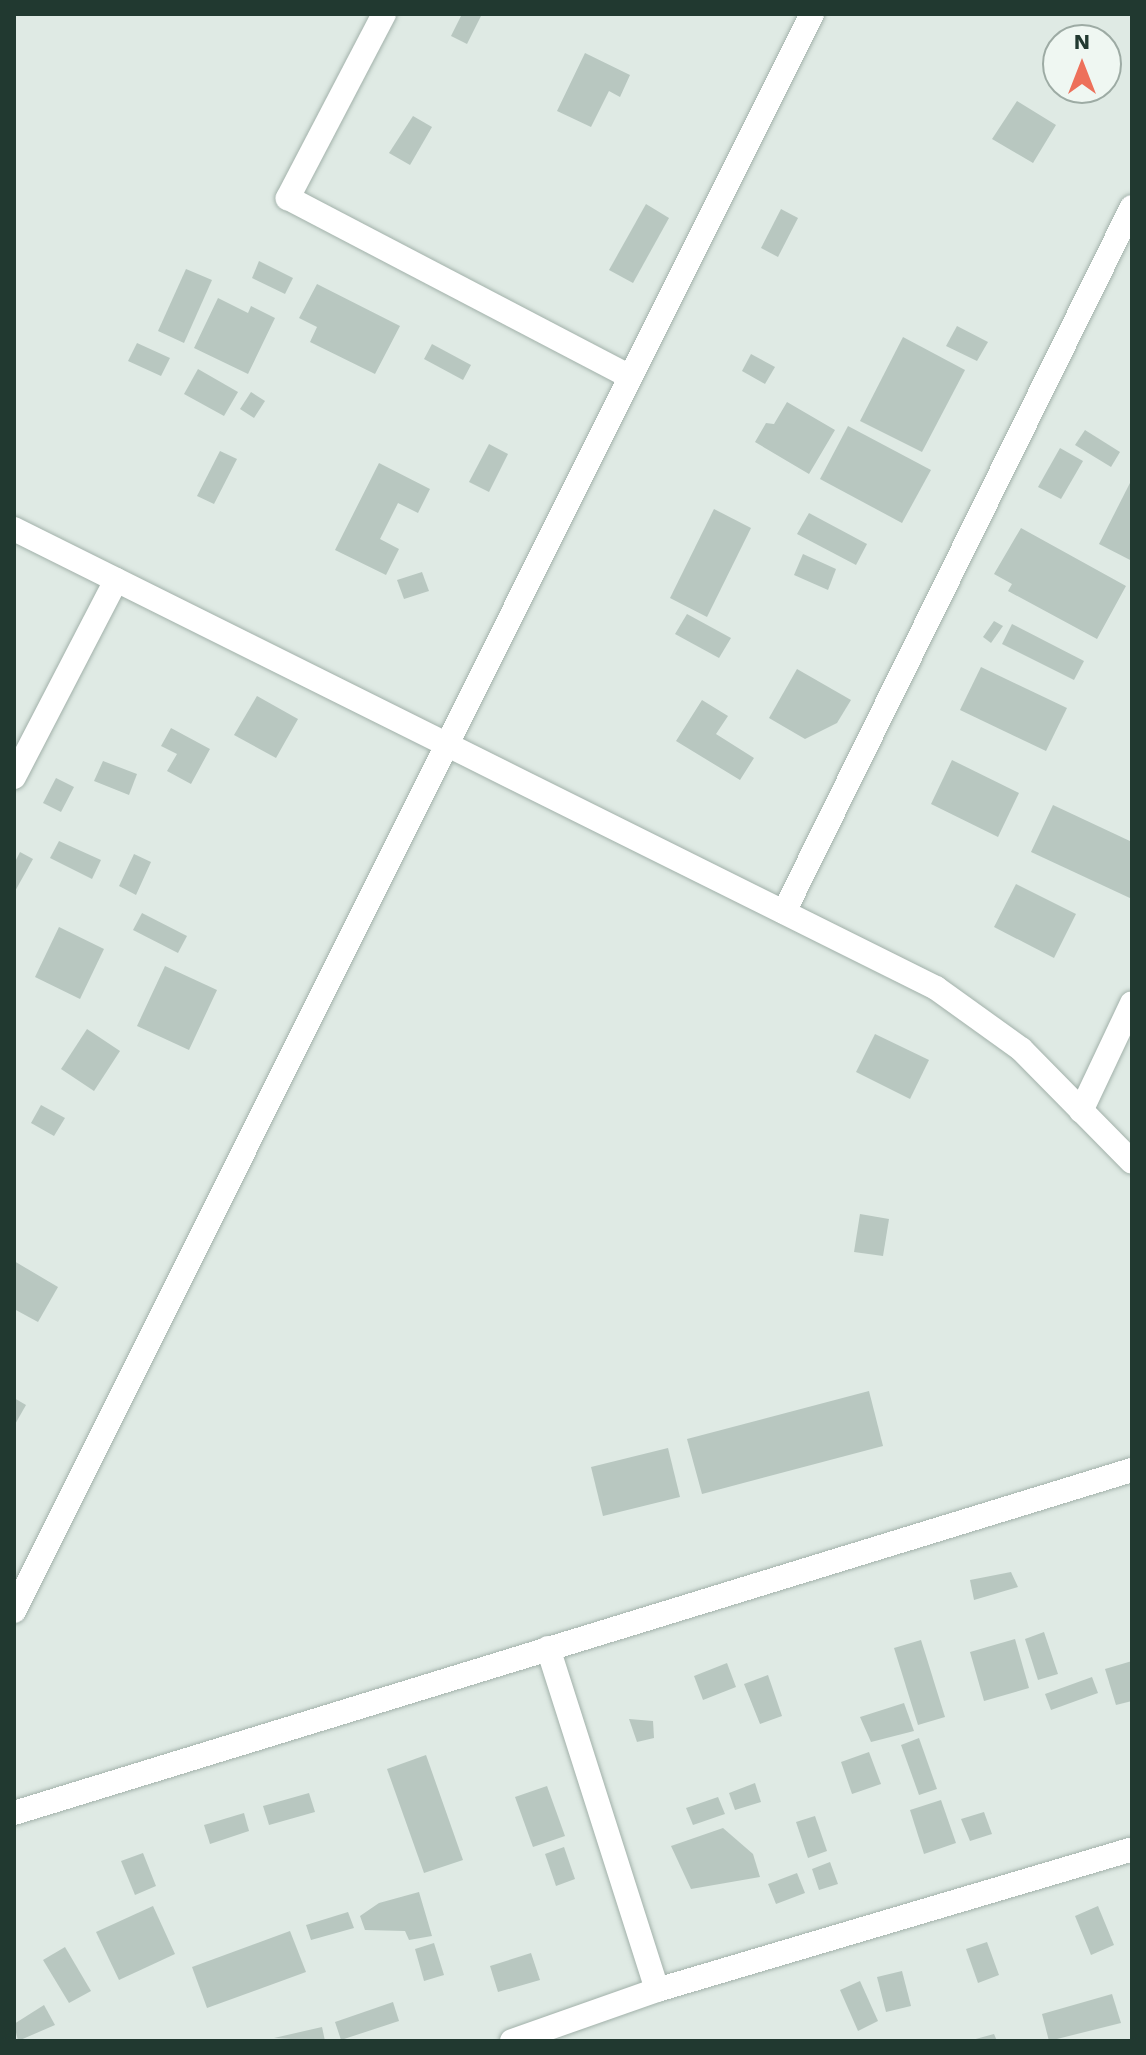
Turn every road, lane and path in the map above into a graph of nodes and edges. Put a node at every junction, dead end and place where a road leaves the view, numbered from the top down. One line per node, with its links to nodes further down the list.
1 (384, 14): 4 (street)
2 (812, 14): 4 (street)
3 (1132, 207): 9 (street)
4 (630, 377): 7 (street)
5 (14, 529): 6 (street)
6 (116, 580): 7 (street); 8 (street)
7 (447, 745): 9 (street); 14 (street)
8 (14, 777)
9 (784, 912): 11 (street)
10 (1132, 1003): 11 (street)
11 (1081, 1111): 12 (street)
12 (1132, 1162)
13 (1132, 1470): 15 (street)
14 (14, 1611)
15 (548, 1648): 16 (street); 18 (street)
16 (14, 1813)
17 (1132, 1849): 18 (street)
18 (657, 1990): 19 (street)
19 (512, 2041)

